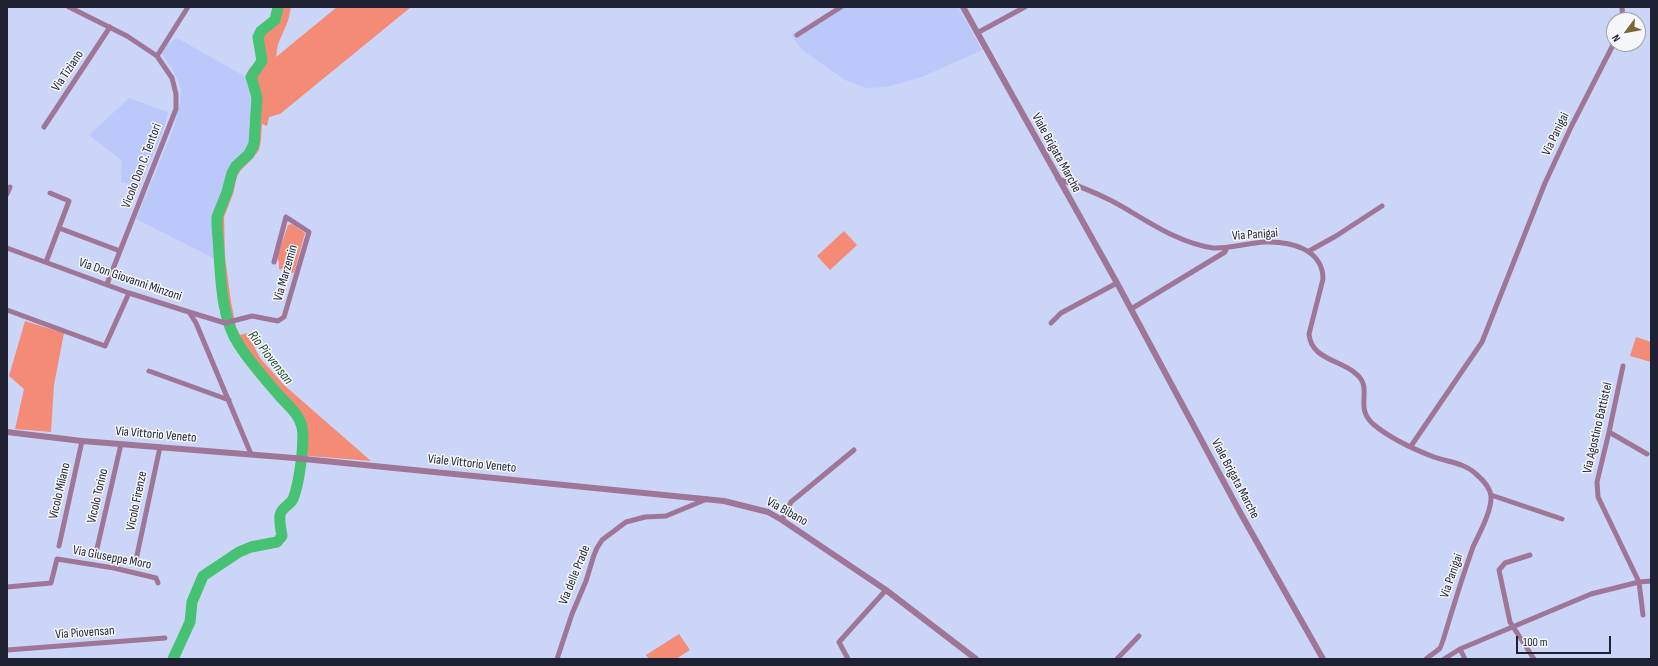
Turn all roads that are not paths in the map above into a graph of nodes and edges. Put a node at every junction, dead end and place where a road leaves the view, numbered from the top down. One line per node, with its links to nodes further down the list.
1 (69, 7): 6 (street)
2 (188, 7): 10 (street)
3 (841, 7): 8 (street)
4 (963, 7): 7 (street, Viale Brigata Marche)
5 (1025, 7): 7 (street)
6 (110, 28): 10 (street); 11 (street, Via Tiziano)
7 (977, 33): 12 (street, Viale Brigata Marche)
8 (797, 34)
9 (1609, 52): 38 (street, Via Panigai)
10 (157, 56): 20 (street, Vicolo Don C. Tentori)
11 (44, 127)
12 (1058, 179): 21 (street, Via Panigai); 24 (street, Viale Brigata Marche)
13 (10, 188): 15 (street)
14 (50, 193): 17 (street)
15 (7, 194)
16 (1382, 206): 21 (street)
17 (59, 228): 20 (street); 22 (street)
18 (7, 248): 22 (street, Via Don Giovanni Minzoni)
19 (1226, 250): 27 (street)
20 (120, 251): 25 (street, Vicolo Don C. Tentori)
21 (1309, 251): 38 (street)
22 (46, 262): 25 (street, Via Don Giovanni Minzoni)
23 (274, 262): 29 (street, Via Marzemin)
24 (1117, 283): 27 (street, Viale Brigata Marche); 30 (street)
25 (106, 284): 26 (street, Via Don Giovanni Minzoni)
26 (129, 292): 28 (street); 29 (street, Via Don Giovanni Minzoni)
27 (1131, 309): 69 (street, Viale Brigata Marche)
28 (7, 310)
29 (189, 312): 33 (street, Via Don Giovanni Minzoni)
30 (1051, 323)
31 (1623, 366): 35 (street, Via Agostino Battistel)
32 (149, 371): 33 (street)
33 (229, 400): 41 (street, Via Don Giovanni Minzoni)
34 (7, 432): 36 (street, Via Vittorio Veneto)
35 (1609, 432): 42 (street); 54 (street, Via Agostino Battistel)
36 (82, 440): 37 (street, Via Vittorio Veneto); 49 (street, Vicolo Milano)
37 (121, 444): 39 (street, Via Vittorio Veneto); 50 (street, Vicolo Torino)
38 (1411, 446): 45 (street)
39 (160, 447): 41 (street, Via Vittorio Veneto); 52 (street, Vicolo Firenze)
40 (854, 450): 48 (street)
41 (251, 454): 43 (street, Via Vittorio Veneto)
42 (1647, 454)
43 (304, 459): 44 (street, Viale Vittorio Veneto)
44 (637, 491): 46 (street, Via Bibano)
45 (1491, 495): 47 (street); 62 (street, Via Panigai)
46 (707, 499): 48 (street, Via Bibano); 65 (street, Via delle Prade)
47 (1562, 519)
48 (782, 520): 57 (street, Via Bibano)
49 (59, 546)
50 (96, 554)
51 (1530, 555): 59 (street)
52 (136, 560)
53 (1651, 581): 54 (street)
54 (1640, 582): 58 (street, Via Agostino Battistel); 59 (street)
55 (158, 583): 56 (street, Via Giuseppe Moro)
56 (7, 587)
57 (886, 590): 66 (street); 67 (street, Via Bibano)
58 (1643, 615)
59 (1514, 627): 63 (street); 73 (street)
60 (1139, 636): 68 (street)
61 (164, 638): 64 (street, Via Piovensan)
62 (1440, 648): 70 (street); 71 (street)
63 (1460, 649): 71 (street); 72 (street)
64 (7, 650)
65 (557, 659)
66 (848, 659)
67 (976, 659)
68 (1117, 659)
69 (1323, 659)
70 (1426, 659)
71 (1444, 659)
72 (1465, 659)
73 (1534, 659)

